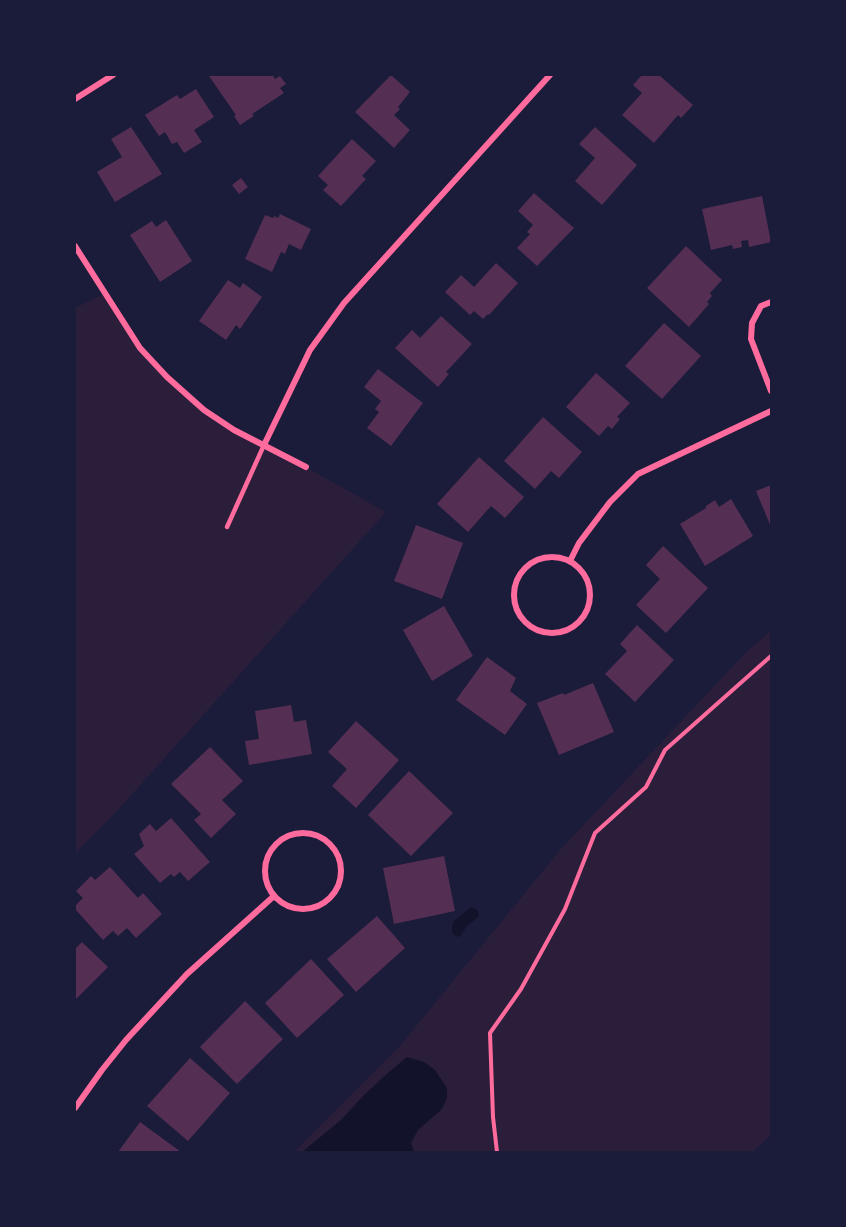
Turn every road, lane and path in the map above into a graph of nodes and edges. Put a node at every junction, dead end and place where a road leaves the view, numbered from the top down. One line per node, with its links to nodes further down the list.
1 (112, 75): 3 (street)
2 (550, 75): 8 (street)
3 (75, 99)
4 (75, 246): 8 (street)
5 (771, 302): 6 (street)
6 (771, 392)
7 (771, 411): 11 (street)
8 (264, 445): 9 (street); 10 (lane)
9 (306, 467)
10 (227, 527)
11 (570, 561): 11 (street)
12 (771, 656): 15 (path)
13 (274, 896): 13 (street); 14 (street)
14 (75, 1108)
15 (497, 1152)

